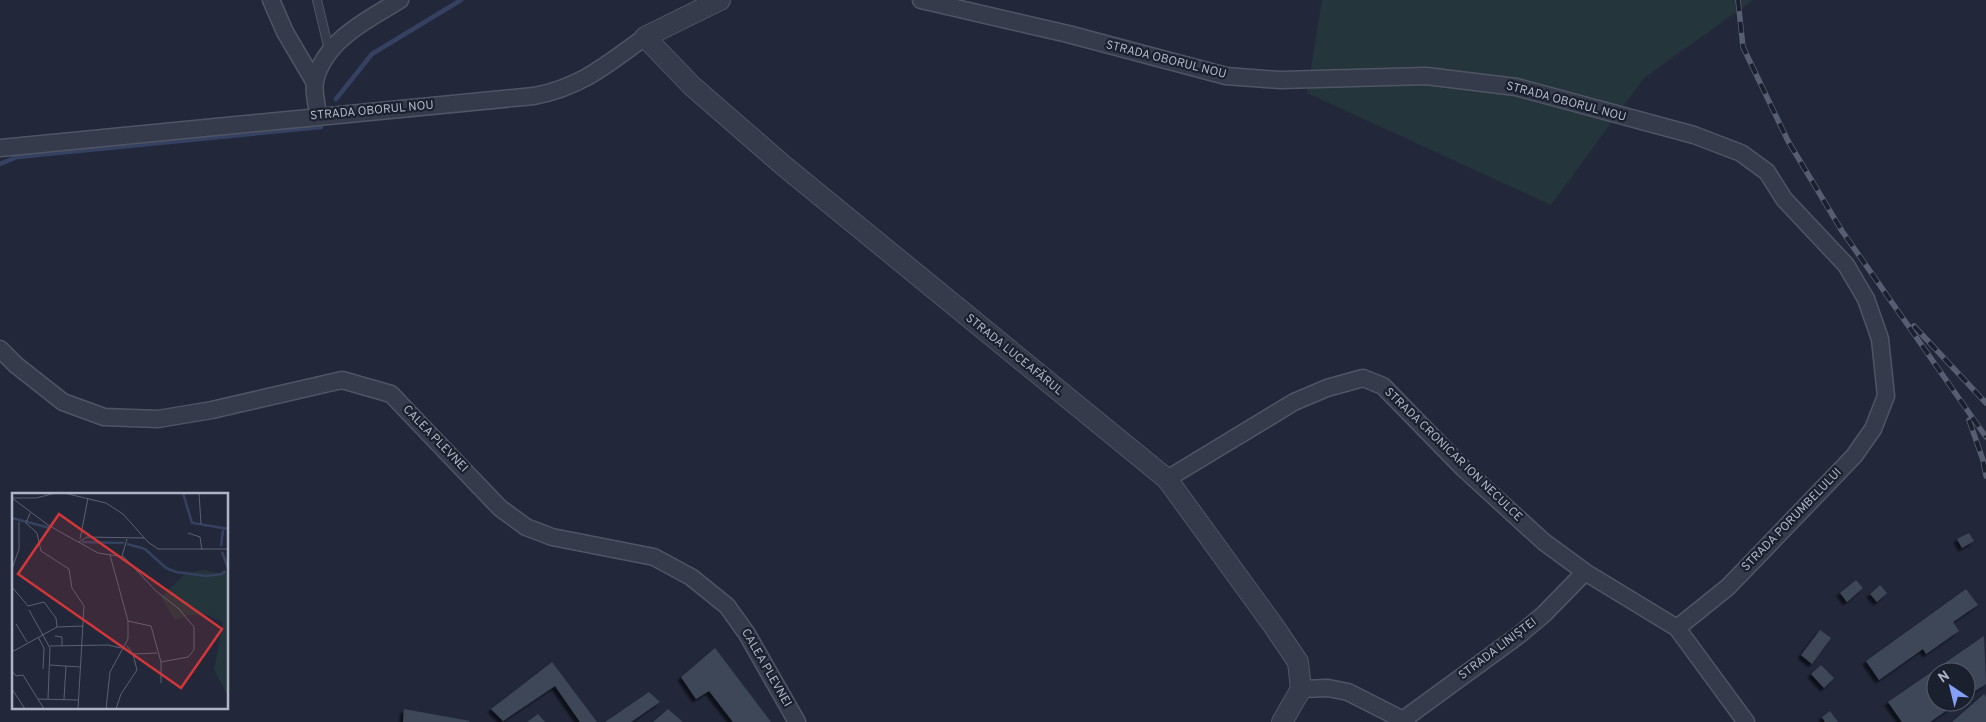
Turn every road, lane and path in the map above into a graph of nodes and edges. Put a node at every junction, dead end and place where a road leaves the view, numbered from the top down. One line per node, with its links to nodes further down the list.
1 (271, 0): 8 (street)
2 (317, 0): 7 (lane)
3 (400, 0): 7 (street)
4 (720, 0): 6 (street, STRADA OBORUL NOU)
5 (921, 0): 12 (street, STRADA OBORUL NOU)
6 (645, 37): 9 (street, STRADA OBORUL NOU); 13 (street, STRADA LUCEAFĂRUL)
7 (330, 52): 8 (street)
8 (315, 82): 9 (street)
9 (318, 116): 10 (street, STRADA OBORUL NOU)
10 (0, 148)
11 (0, 349): 18 (street, CALEA PLEVNEI)
12 (1886, 396): 15 (street, STRADA PORUMBELULUI)
13 (1167, 479): 14 (street, STRADA CRONICAR ION NECULCE); 16 (street, STRADA LUCEAFĂRUL)
14 (1585, 572): 15 (street, STRADA CRONICAR ION NECULCE); 17 (street, STRADA LINIȘTEI)
15 (1677, 628): 20 (street, STRADA CRONICAR ION NECULCE)
16 (1301, 689): 17 (street); 19 (street)
17 (1405, 720)
18 (797, 722)
19 (1282, 722)
20 (1746, 722)

